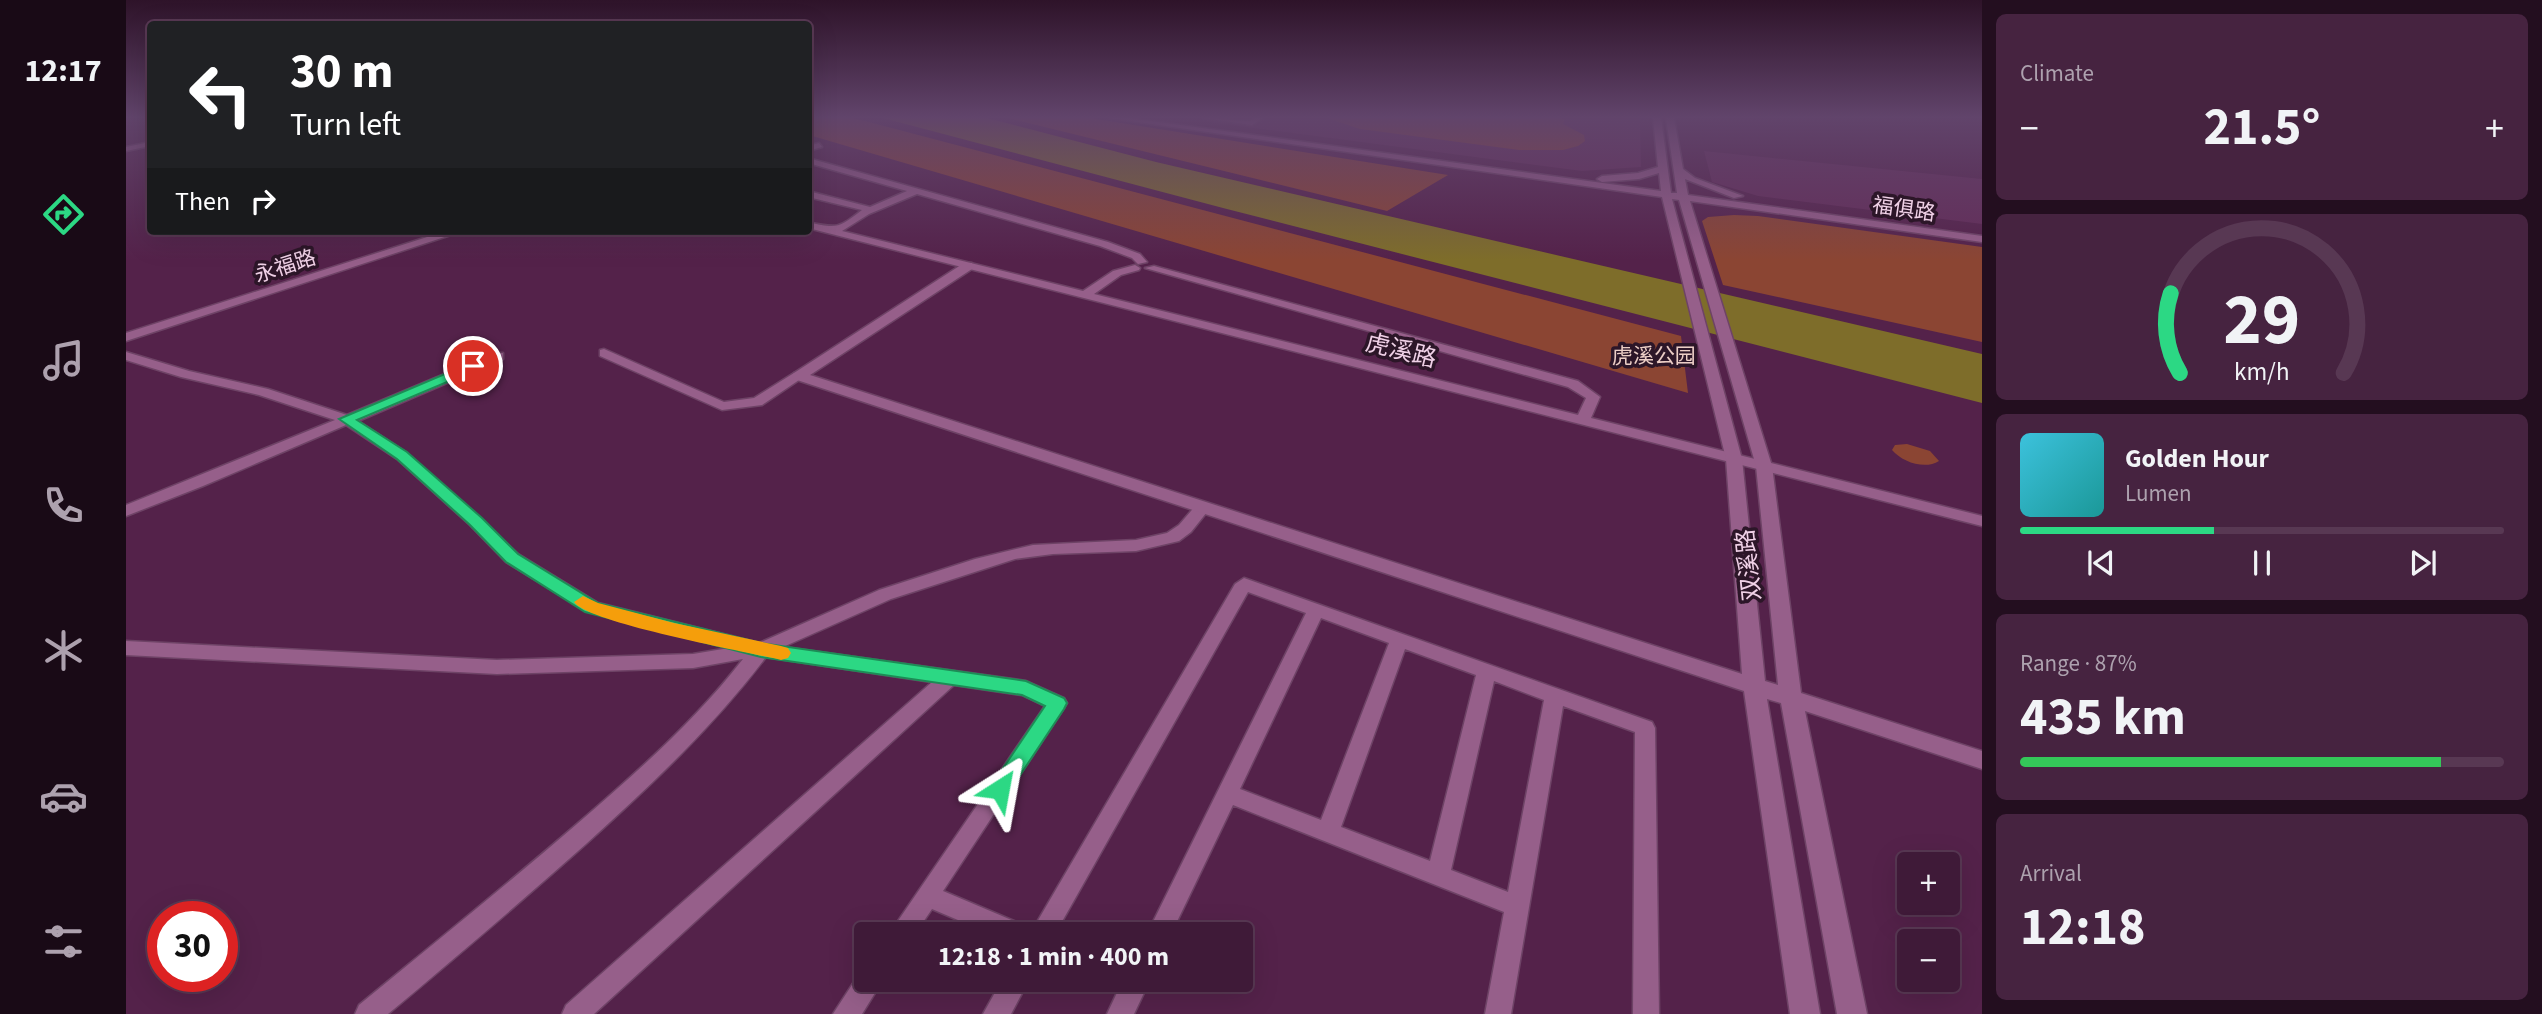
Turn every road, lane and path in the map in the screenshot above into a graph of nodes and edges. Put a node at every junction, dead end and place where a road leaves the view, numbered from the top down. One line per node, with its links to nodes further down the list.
1 (829, 165): 7 (street)
2 (830, 165): 9 (street)
3 (1473, 165): 8 (street, 福俱路)
4 (1677, 165): 6 (street, 双溪路)
5 (1663, 168): 8 (street); 10 (street, 双溪路)
6 (1678, 170): 12 (street, 双溪路); 13 (street)
7 (812, 172)
8 (1588, 182): 10 (street, 福俱路); 15 (street)
9 (915, 191): 14 (street); 24 (street)
10 (1666, 193): 12 (street, 福俱路); 15 (street, 双溪路)
11 (812, 195): 14 (street)
12 (1683, 195): 13 (street, 福俱路); 16 (street, 双溪路)
13 (1775, 208): 16 (street); 19 (street, 福俱路); 22 (street, 福俱路)
14 (872, 210): 18 (street)
15 (1672, 217): 34 (street, 双溪路)
16 (1690, 218): 35 (street, 双溪路)
17 (812, 226): 18 (street, 虎溪路)
18 (833, 231): 23 (street, 虎溪路)
19 (1982, 233)
20 (424, 235): 26 (street, 永福路)
21 (445, 235): 27 (street, 永福路)
22 (1982, 239)
23 (968, 266): 25 (street, 虎溪路); 31 (street)
24 (1142, 266): 25 (street); 33 (street)
25 (1085, 295): 33 (street, 虎溪路)
26 (126, 329)
27 (126, 337)
28 (604, 353): 31 (street)
29 (126, 356): 32 (street)
30 (499, 356): 32 (street)
31 (799, 376): 36 (street)
32 (346, 419): 37 (street); 42 (street)
33 (1583, 420): 34 (street, 虎溪路)
34 (1734, 459): 35 (street, 虎溪路); 45 (street, 双溪路)
35 (1764, 466): 38 (street, 虎溪路); 47 (street, 双溪路)
36 (1203, 507): 42 (street); 45 (street)
37 (126, 511)
38 (1982, 521)
39 (1316, 610): 40 (street); 49 (street); 56 (street)
40 (1399, 640): 43 (street); 50 (street)
41 (126, 648): 42 (street)
42 (761, 650): 44 (street); 61 (street)
43 (1487, 671): 46 (street); 51 (street)
44 (950, 677): 52 (street); 62 (street)
45 (1754, 684): 47 (street); 68 (street, 双溪路)
46 (1555, 696): 53 (street); 67 (street)
47 (1791, 696): 48 (street); 69 (street, 双溪路)
48 (1982, 760)
49 (1227, 793): 50 (street); 57 (street)
50 (1328, 832): 51 (street)
51 (1437, 875): 53 (street)
52 (928, 896): 54 (street); 55 (street)
53 (1517, 906): 66 (street)
54 (910, 922)
55 (989, 922)
56 (1049, 922)
57 (1164, 922)
58 (862, 992): 63 (street)
59 (1009, 992): 64 (street)
60 (1128, 992): 65 (street)
61 (368, 1014)
62 (575, 1014)
63 (846, 1014)
64 (996, 1014)
65 (1120, 1014)
66 (1497, 1014)
67 (1646, 1014)
68 (1805, 1014)
69 (1852, 1014)

